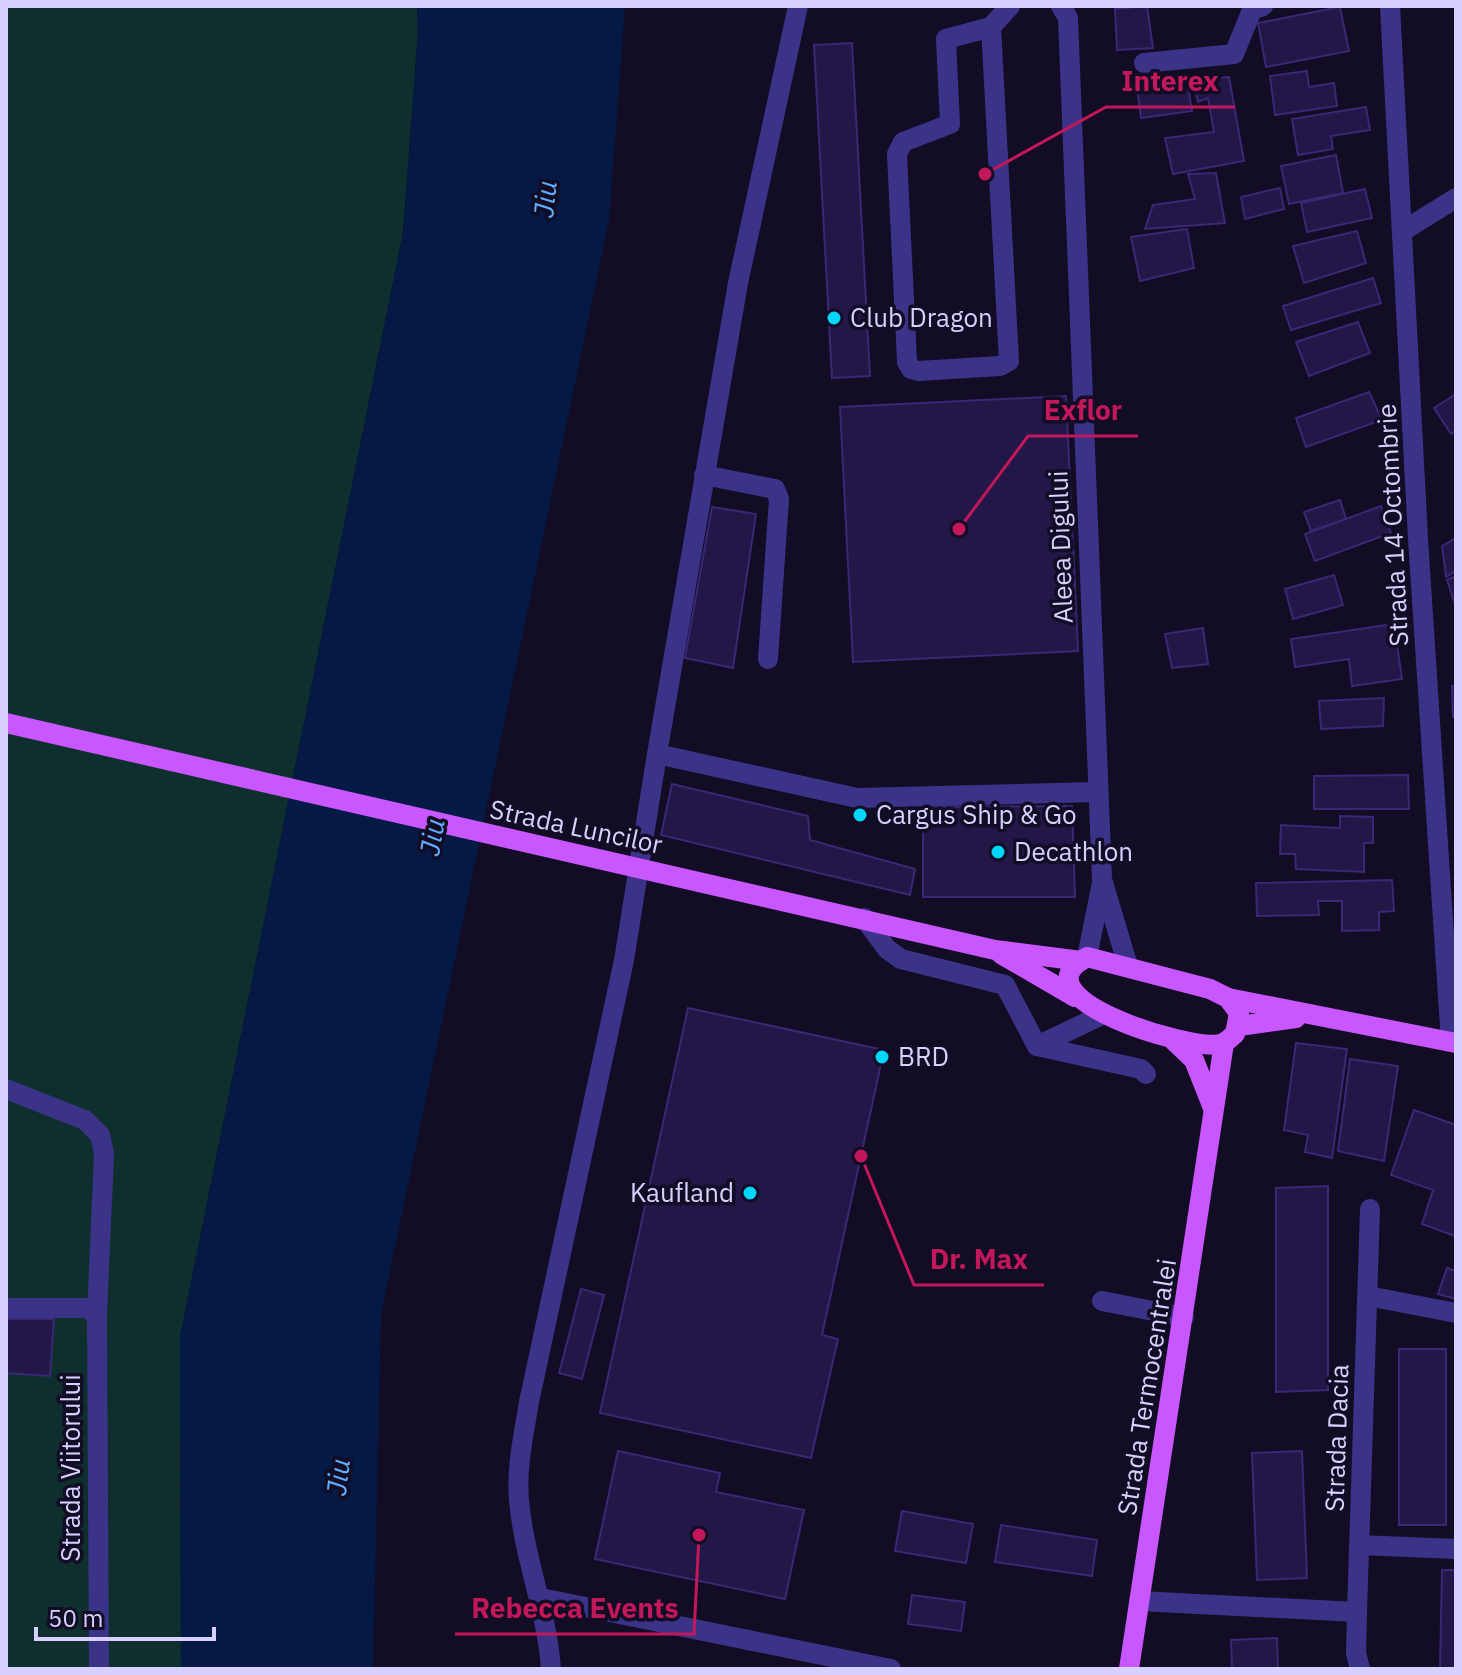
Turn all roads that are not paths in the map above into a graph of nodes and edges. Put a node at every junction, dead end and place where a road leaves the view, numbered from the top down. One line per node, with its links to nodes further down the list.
1 (798, 6): 10 (street)
2 (1010, 6): 6 (street)
3 (1263, 6): 7 (street)
4 (1390, 6): 9 (street, Strada 14 Octombrie)
5 (1068, 10): 14 (street, Aleea Digului)
6 (991, 27): 6 (street)
7 (1144, 63)
8 (1456, 198): 9 (street)
9 (1403, 231): 26 (street, Strada 14 Octombrie)
10 (704, 475): 11 (street); 13 (street)
11 (768, 659)
12 (6, 723): 16 (main road, Strada Luncilor)
13 (657, 754): 14 (street); 41 (street)
14 (1096, 792): 15 (street, Aleea Digului)
15 (1102, 883): 18 (street, Aleea Digului); 19 (street, Aleea Digului)
16 (864, 918): 17 (main road, Strada Luncilor); 28 (street)
17 (995, 950): 18 (main road, Strada Luncilor); 20 (main road, Strada Luncilor)
18 (1084, 959): 19 (main road, Strada Luncilor); 20 (main road)
19 (1128, 966): 21 (main road, Strada Luncilor)
20 (1075, 997): 22 (main road, Strada Luncilor)
21 (1228, 998): 23 (main road); 24 (main road)
22 (1104, 1014): 25 (main road, Strada Luncilor); 28 (street)
23 (1312, 1015): 24 (main road); 26 (main road)
24 (1239, 1026): 27 (main road)
25 (1171, 1038): 27 (main road, Strada Luncilor); 31 (main road)
26 (1454, 1042)
27 (1224, 1043): 31 (main road, Strada Termocentralei)
28 (1037, 1046): 29 (street)
29 (1146, 1074)
30 (6, 1089): 37 (street, Strada Viitorului)
31 (1215, 1112): 38 (main road, Strada Termocentralei)
32 (1370, 1209): 33 (street, Strada Dacia)
33 (1368, 1296): 36 (street); 39 (street, Strada Dacia)
34 (1102, 1301): 38 (street)
35 (6, 1308): 37 (street)
36 (1456, 1313)
37 (97, 1315): 44 (street, Strada Viitorului)
38 (1184, 1317): 42 (main road, Strada Termocentralei)
39 (1359, 1545): 40 (street); 43 (street, Strada Dacia)
40 (1456, 1549)
41 (541, 1598): 45 (street); 46 (street)
42 (1139, 1601): 43 (street); 47 (main road, Strada Termocentralei)
43 (1357, 1612): 48 (street, Strada Dacia)
44 (99, 1669)
45 (551, 1669)
46 (891, 1669)
47 (1129, 1669)
48 (1360, 1669)

